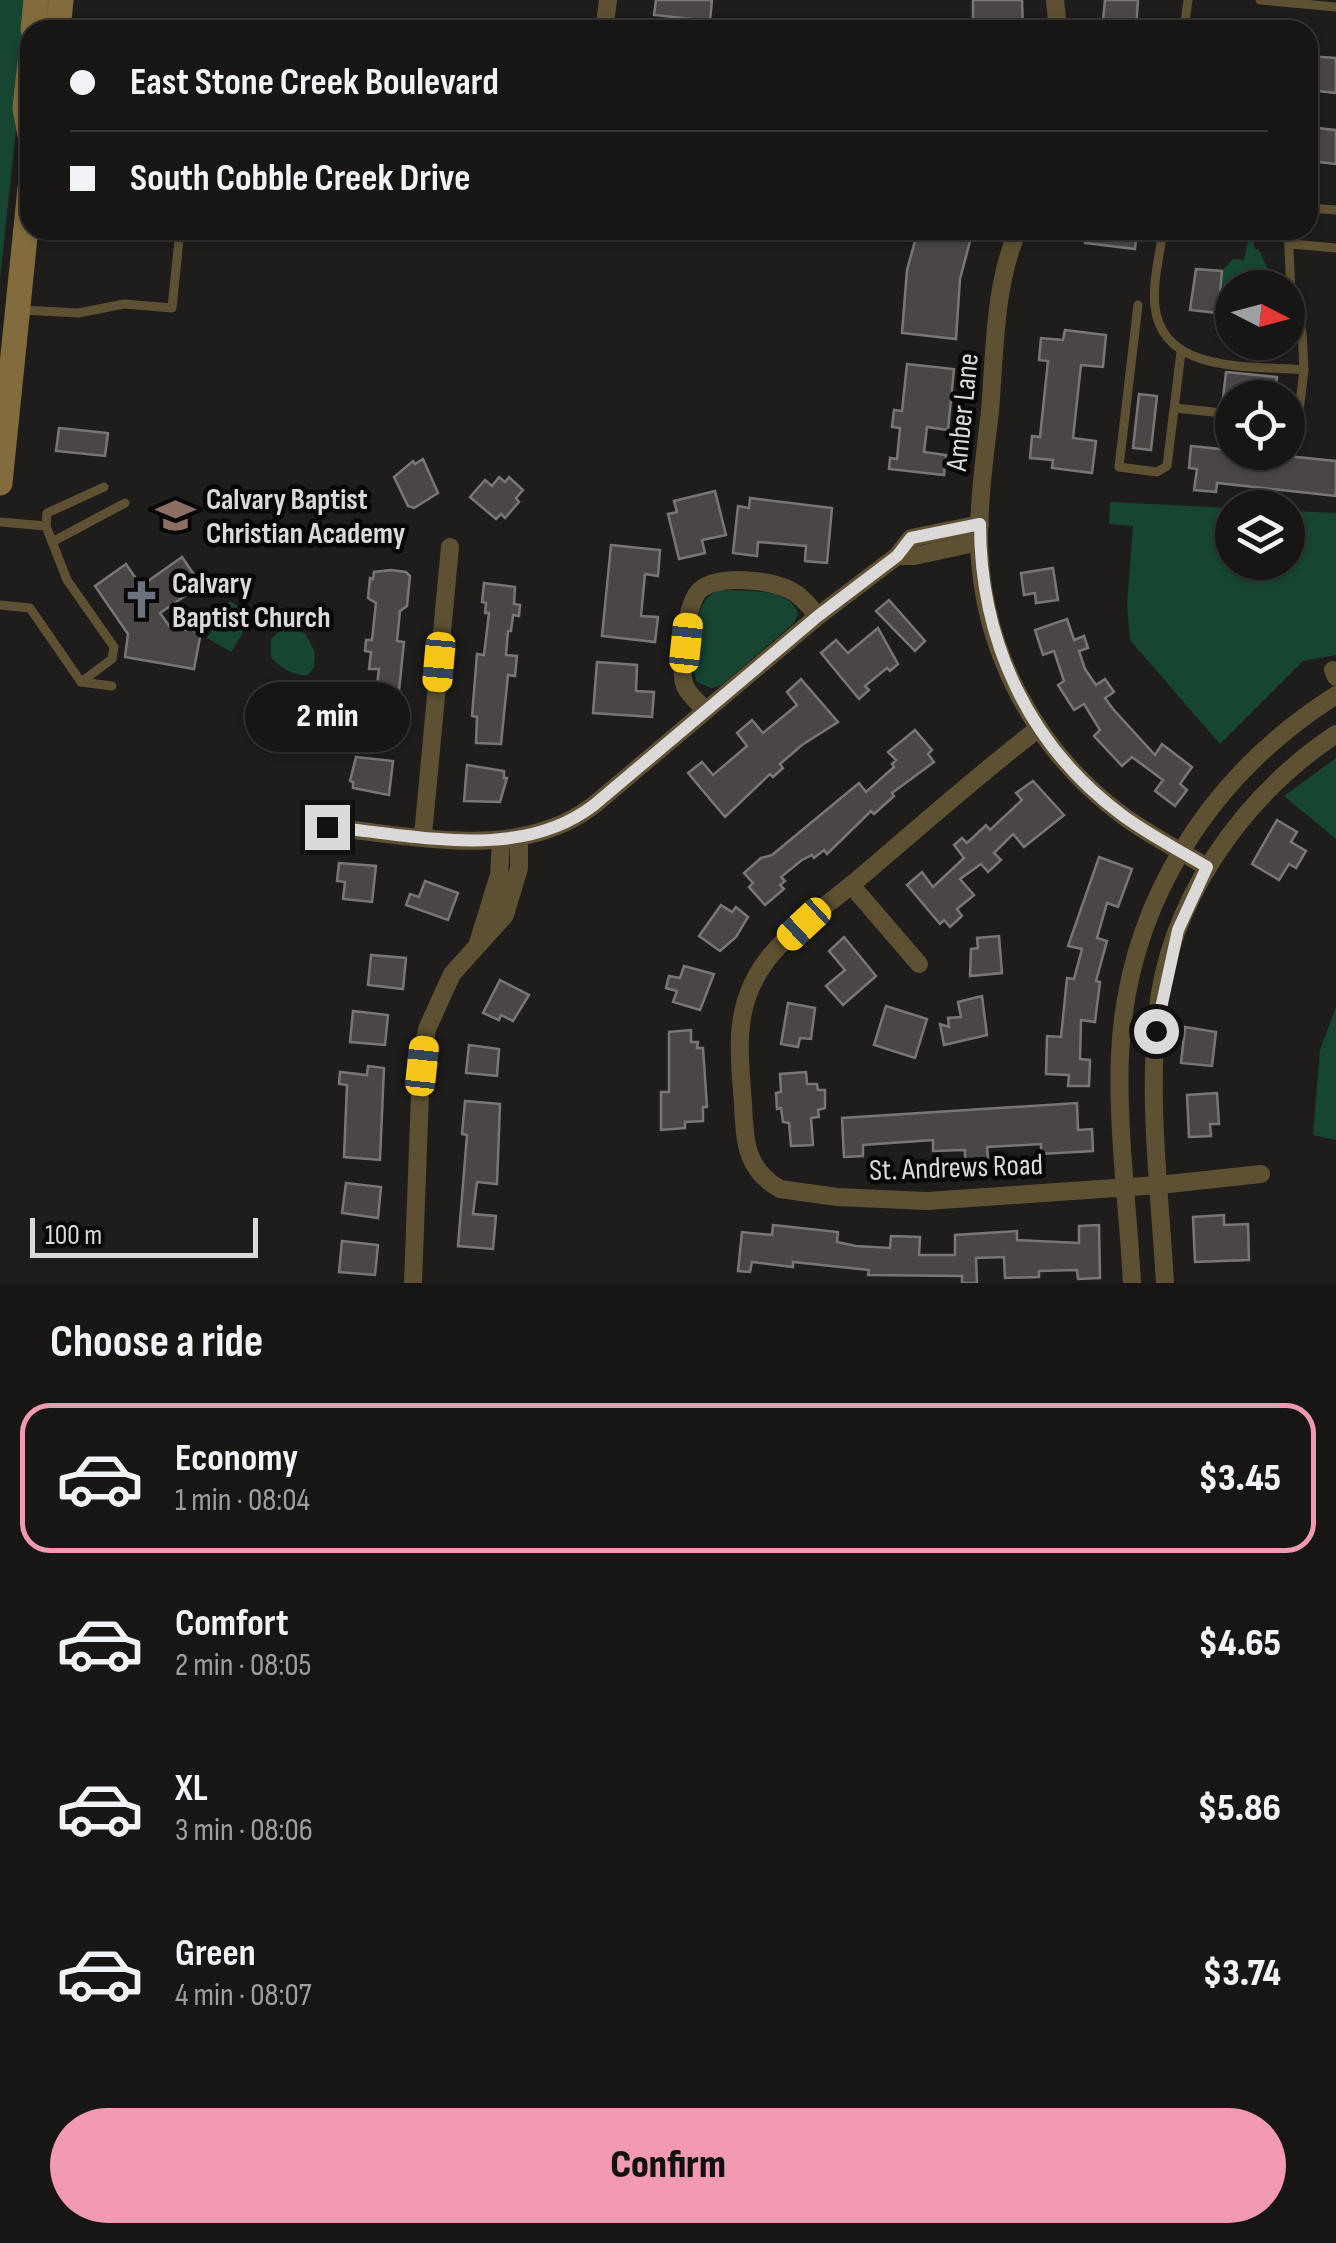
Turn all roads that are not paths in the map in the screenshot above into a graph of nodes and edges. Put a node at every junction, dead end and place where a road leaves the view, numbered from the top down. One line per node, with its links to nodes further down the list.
1 (1260, 0): 2 (lane)
2 (1336, 7)
3 (21, 240): 11 (main road)
4 (179, 240): 11 (lane)
5 (1015, 240): 22 (street, Amber Lane)
6 (1161, 240): 12 (lane)
7 (1290, 240): 8 (lane)
8 (1291, 244): 9 (lane); 13 (lane)
9 (1336, 248)
10 (1138, 304): 15 (lane)
11 (9, 308): 17 (main road)
12 (1181, 352): 13 (lane); 15 (lane)
13 (1304, 370): 14 (lane)
14 (1303, 380)
15 (1175, 408): 16 (lane)
16 (1215, 412)
17 (0, 483)
18 (104, 488): 21 (lane)
19 (125, 503): 23 (lane)
20 (0, 522): 21 (lane)
21 (46, 526): 23 (lane)
22 (980, 533): 26 (street); 31 (street, Amber Lane)
23 (52, 542): 27 (lane)
24 (450, 547): 34 (street)
25 (0, 605): 27 (lane)
26 (818, 616): 30 (street); 30 (street)
27 (80, 682): 28 (lane)
28 (112, 686)
29 (1336, 696): 36 (street)
30 (705, 710): 35 (street)
31 (1039, 728): 36 (street, Amber Lane); 38 (street, St. Andrews Road)
32 (1336, 734): 37 (street)
33 (327, 827): 34 (street)
34 (423, 835): 35 (street)
35 (510, 839): 43 (street)
36 (1180, 851): 37 (street, Amber Lane); 41 (street)
37 (1207, 867): 42 (street)
38 (851, 885): 39 (street); 41 (street, St. Andrews Road)
39 (919, 964)
40 (1260, 1174): 42 (street, St. Andrews Road)
41 (1126, 1186): 42 (street, St. Andrews Road); 44 (street)
42 (1159, 1186): 45 (street)
43 (414, 1283)
44 (1132, 1283)
45 (1165, 1283)

